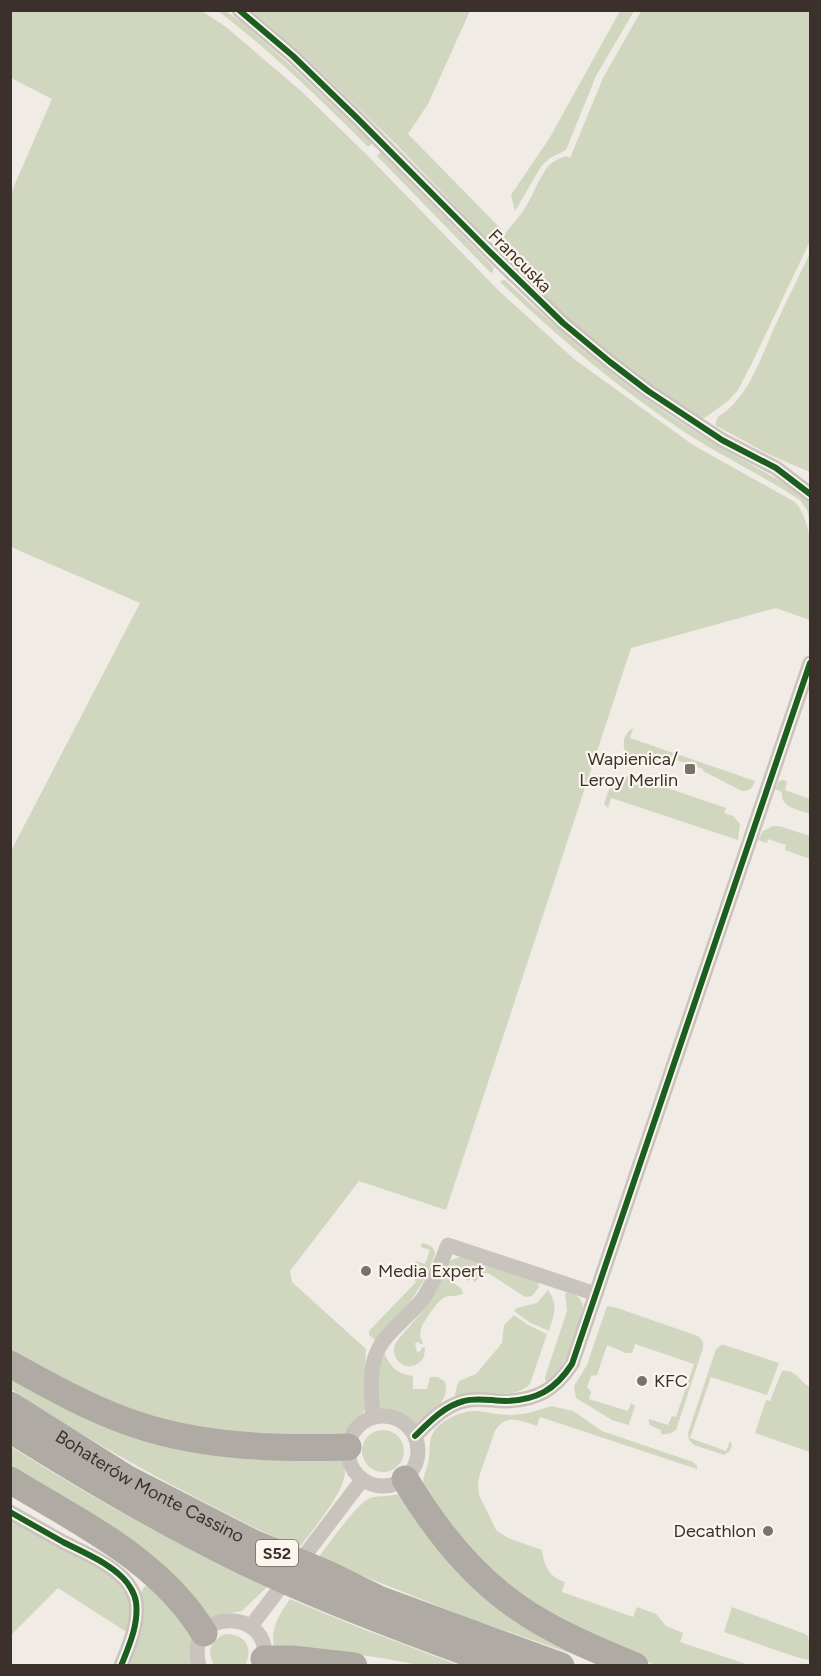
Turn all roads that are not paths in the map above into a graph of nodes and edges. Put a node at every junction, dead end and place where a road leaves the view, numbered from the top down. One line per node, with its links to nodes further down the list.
1 (239, 10): 2 (street, Francuska)
2 (777, 468): 3 (street, Francuska); 4 (street, Francuska)
3 (810, 478)
4 (810, 494)
5 (810, 663): 6 (street)
6 (596, 1294): 9 (street); 11 (street)
7 (10, 1364): 12 (highway)
8 (10, 1405): 24 (highway, Bohaterów Monte Cassino / S52)
9 (373, 1417): 11 (street); 12 (street)
10 (10, 1429): 23 (highway, Bohaterów Monte Cassino / S52)
11 (415, 1437): 13 (street)
12 (348, 1447): 15 (street)
13 (405, 1479): 15 (street); 25 (highway)
14 (10, 1480): 18 (highway)
15 (362, 1480): 17 (street)
16 (10, 1512): 20 (street)
17 (251, 1626): 18 (street); 19 (street)
18 (204, 1633): 21 (street)
19 (263, 1662): 22 (highway)
20 (122, 1665)
21 (199, 1665)
22 (354, 1665)
23 (503, 1665)
24 (561, 1665)
25 (635, 1665)

